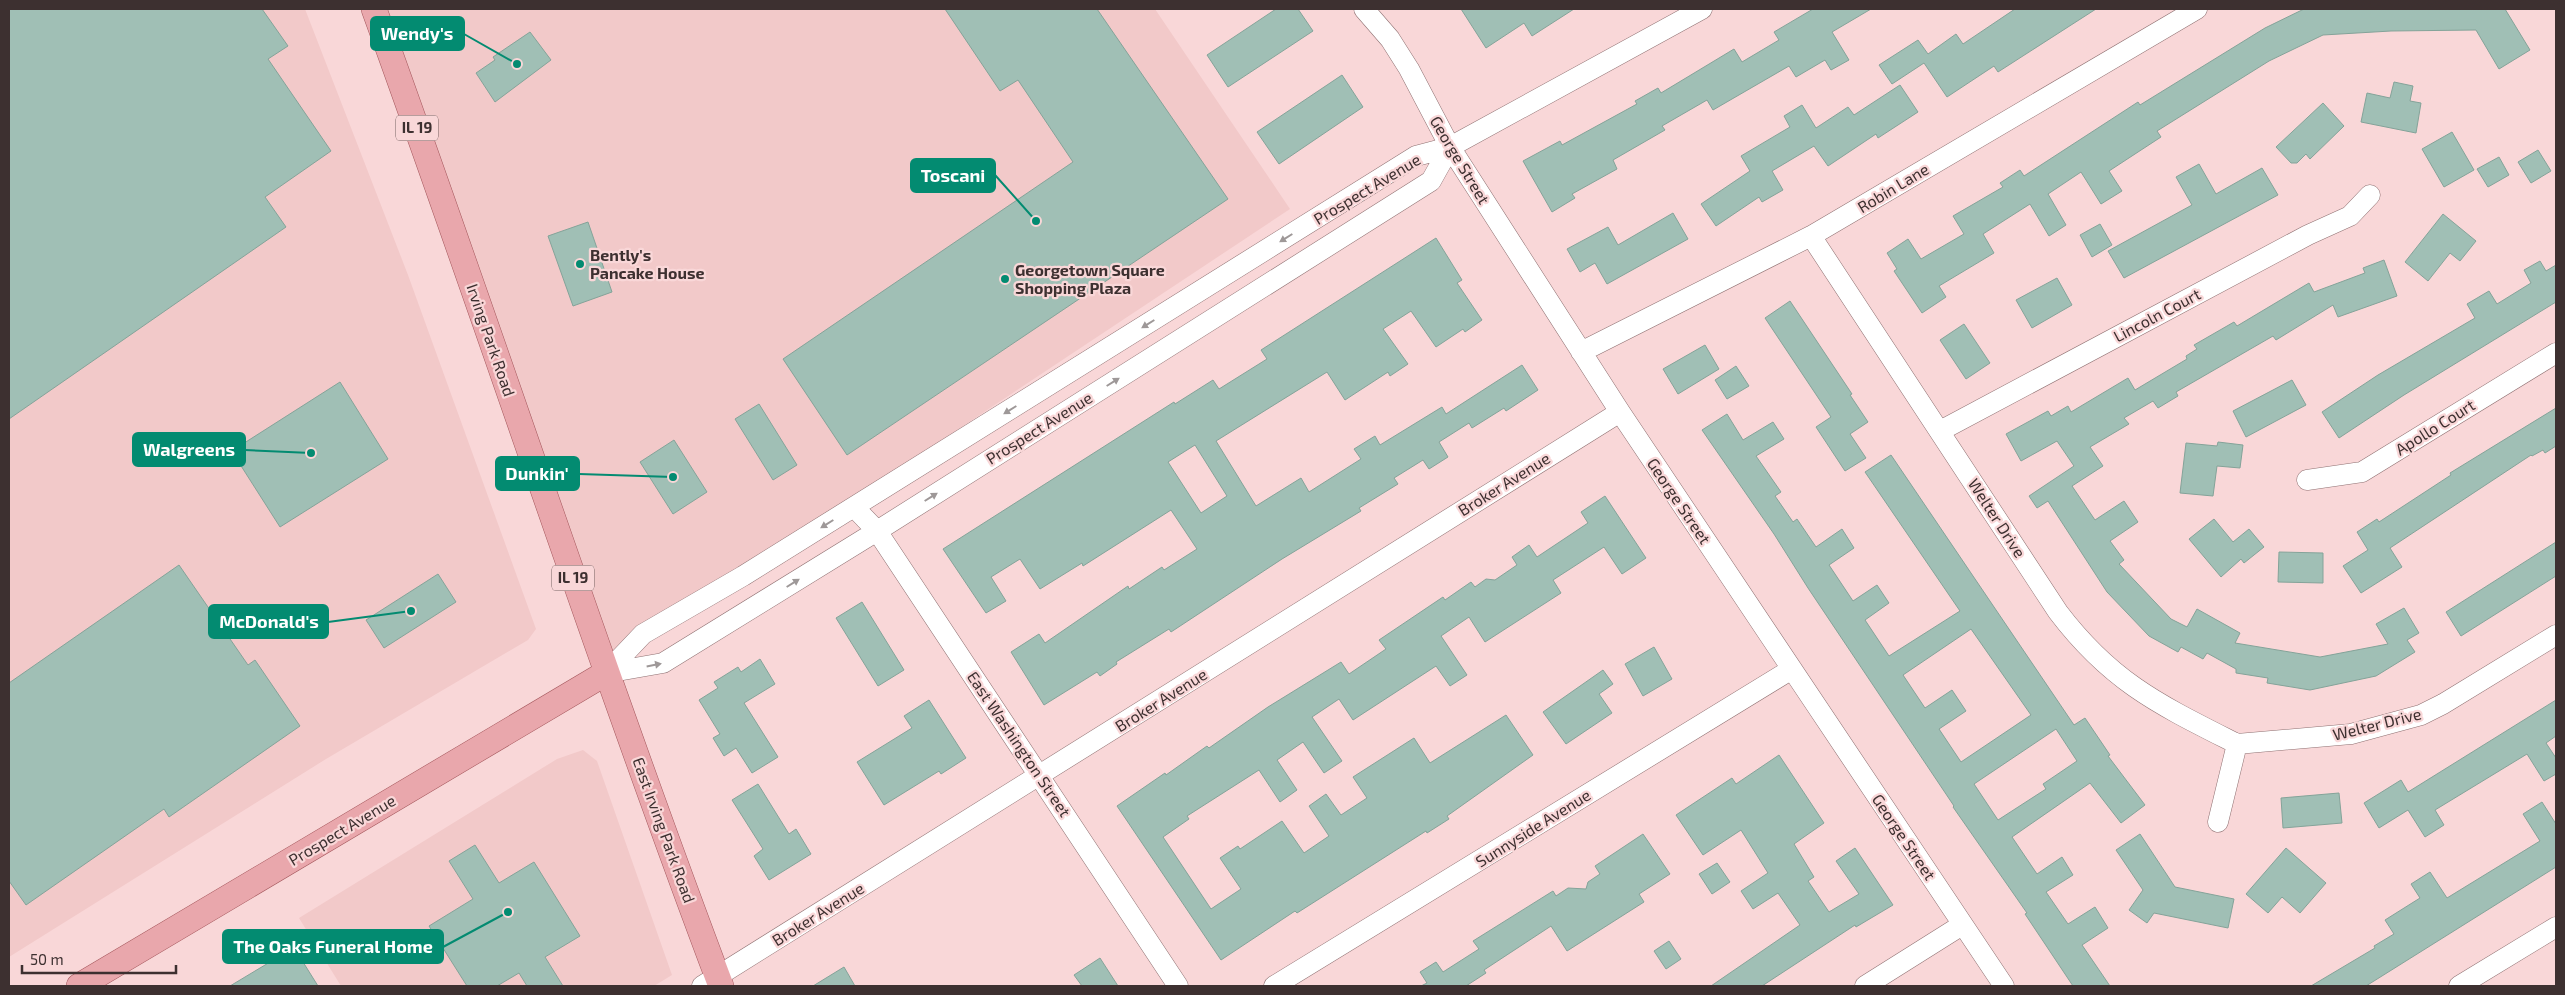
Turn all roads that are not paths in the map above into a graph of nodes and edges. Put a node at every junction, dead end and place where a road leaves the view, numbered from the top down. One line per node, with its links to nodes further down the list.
1 (374, 9): 17 (main road, Irving Park Road / IL 19)
2 (1364, 9): 5 (street, George Street)
3 (2197, 9): 7 (street, Robin Lane)
4 (1688, 12): 5 (street, Prospect Avenue)
5 (1450, 147): 8 (street, George Street); 13 (street, Prospect Avenue, one-way to 13); 14 (street, Prospect Avenue, one-way to 5)
6 (2370, 195): 11 (street, Lincoln Court)
7 (1811, 236): 8 (street, Robin Lane); 11 (street, Welter Drive)
8 (1581, 352): 10 (street, George Street)
9 (2556, 353): 12 (street, Apollo Court)
10 (1620, 412): 16 (street, George Street); 19 (street, Broker Avenue)
11 (1940, 431): 18 (street, Welter Drive)
12 (2307, 480)
13 (854, 507): 14 (street, East Washington Street); 17 (street, Prospect Avenue, one-way to 17)
14 (877, 531): 17 (street, Prospect Avenue, one-way to 14); 19 (street, East Washington Street)
15 (2556, 635): 18 (street, Welter Drive)
16 (1792, 669): 21 (street, George Street); 26 (street, Sunnyside Avenue)
17 (606, 673): 23 (main road, East Irving Park Road / IL 19); 24 (main road, Prospect Avenue)
18 (2237, 744): 20 (street)
19 (1040, 775): 23 (street, Broker Avenue); 25 (street, East Washington Street)
20 (2218, 822)
21 (1962, 925): 27 (street); 28 (street, George Street)
22 (2556, 927): 29 (street)
23 (714, 983)
24 (79, 986)
25 (1178, 986)
26 (1274, 986)
27 (1864, 986)
28 (2004, 986)
29 (2459, 986)

